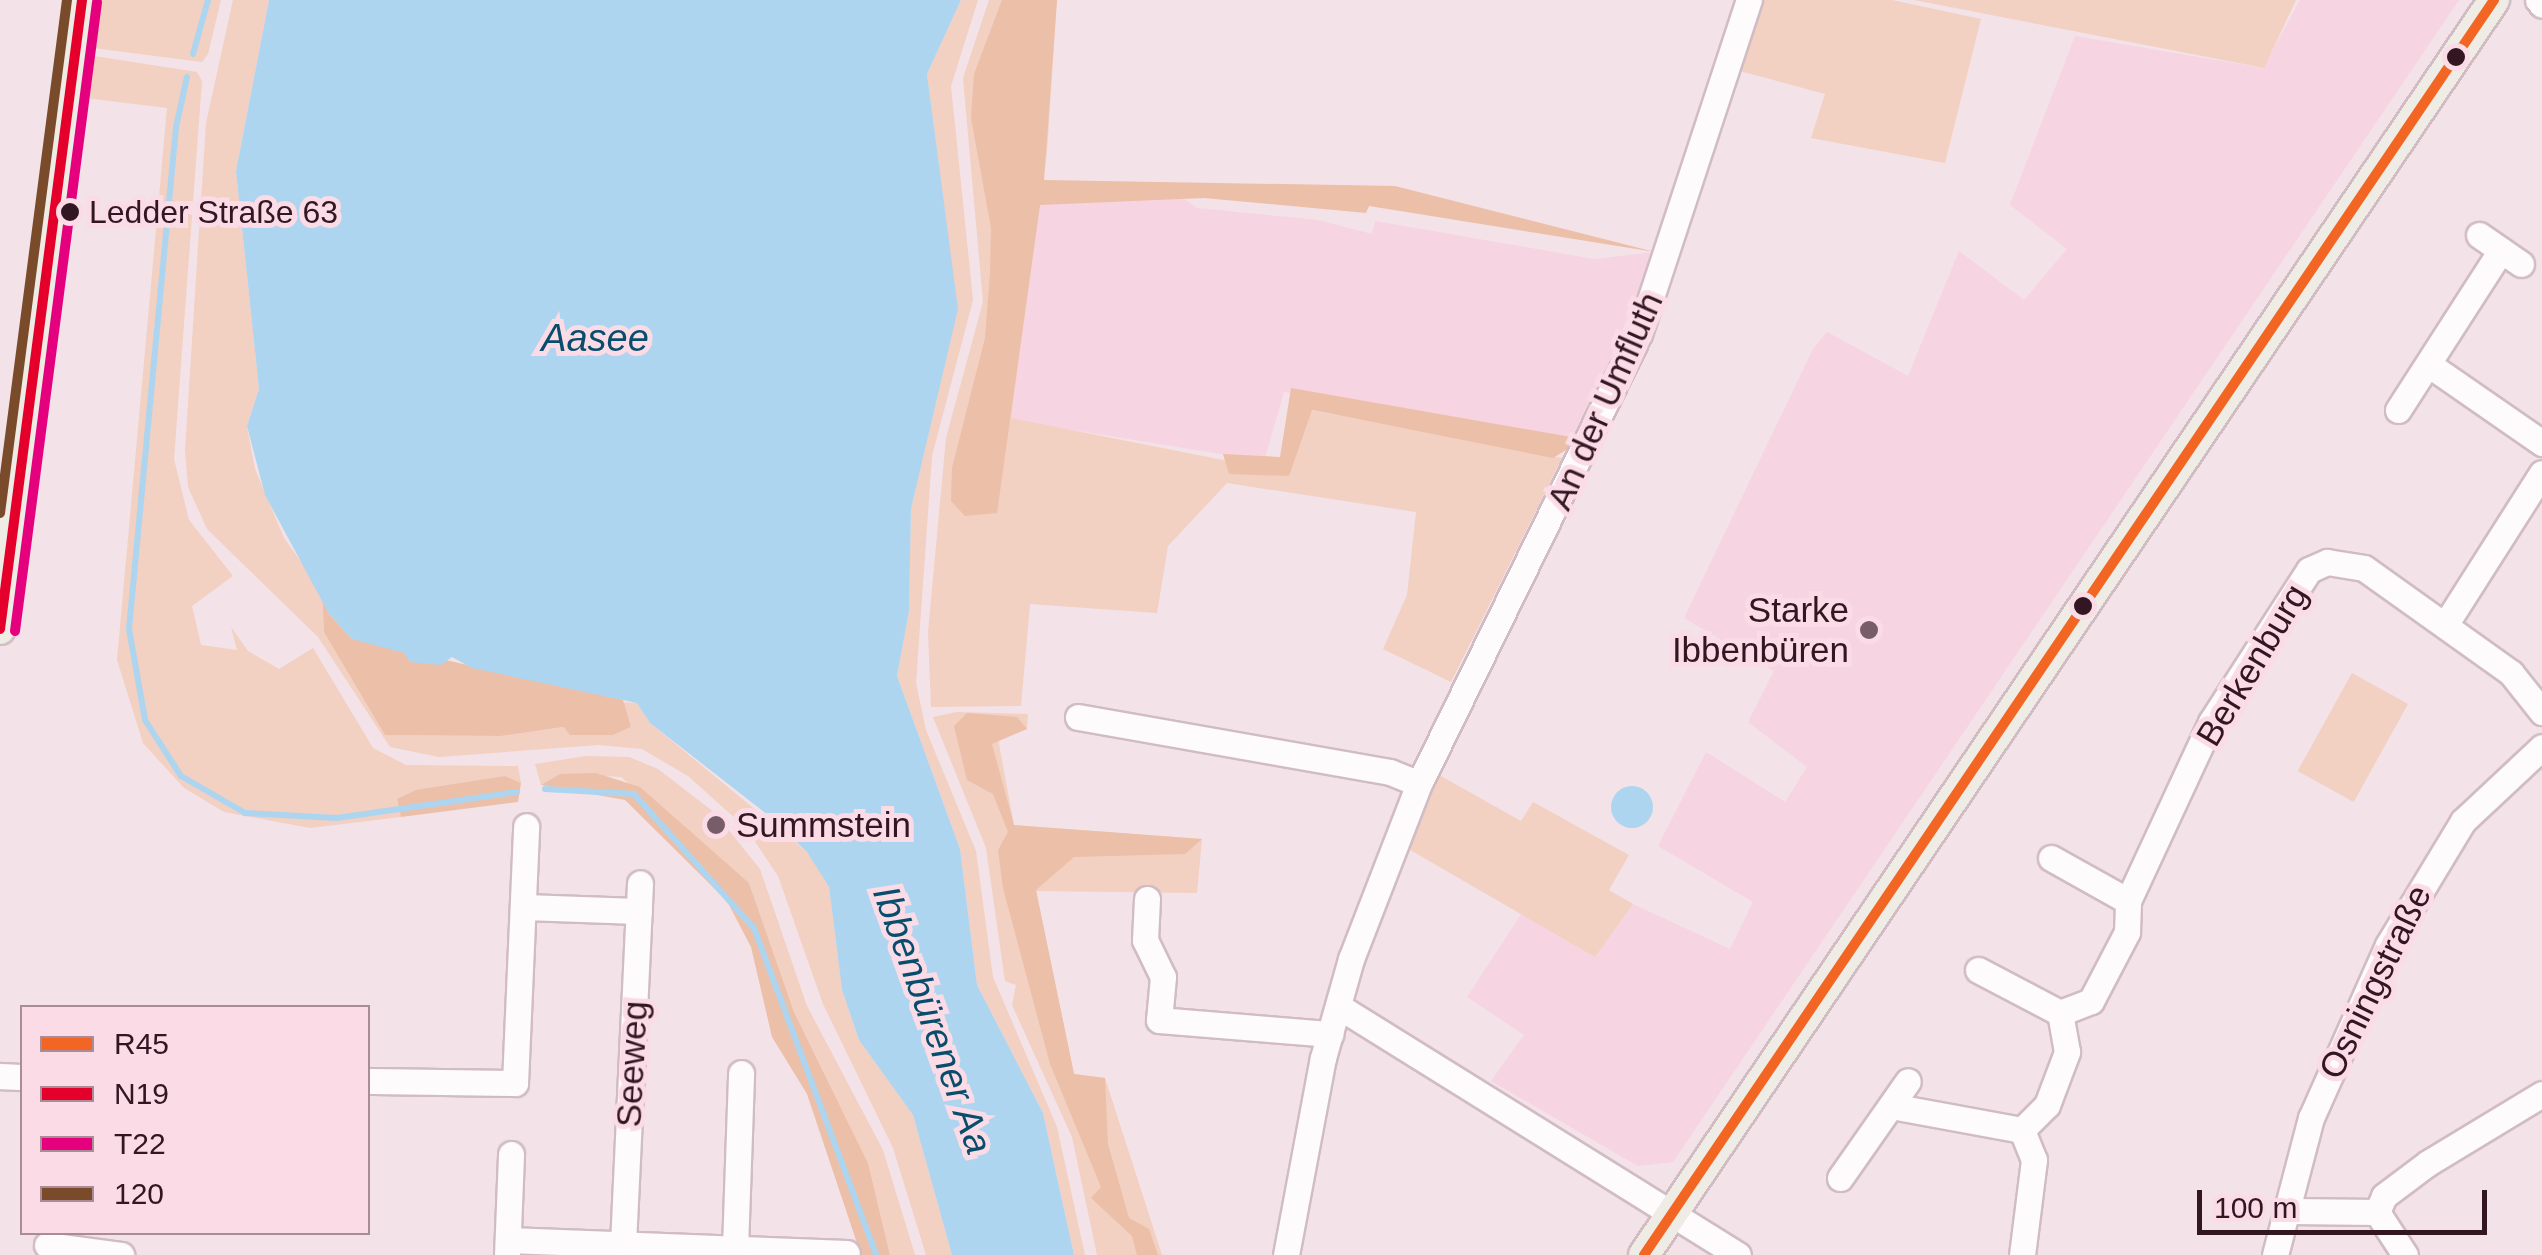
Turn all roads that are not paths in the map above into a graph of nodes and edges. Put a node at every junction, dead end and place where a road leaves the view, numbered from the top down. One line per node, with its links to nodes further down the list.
1 (82, 0): 10 (main road)
2 (1748, 0): 14 (street, An der Umfluth)
3 (2494, 0): 36 (main road)
4 (2479, 235): 5 (street)
5 (2428, 364): 6 (street); 7 (street)
6 (2398, 410)
7 (2542, 443)
8 (2542, 472): 9 (street)
9 (2445, 625): 11 (street, Berkenburg); 19 (street, Berkenburg)
10 (0, 629)
11 (2542, 712)
12 (1078, 718): 14 (street)
13 (2542, 747): 34 (street, Osningstraße)
14 (1419, 784): 23 (street, An der Umfluth)
15 (526, 826): 20 (street)
16 (2051, 858): 19 (street)
17 (640, 883): 21 (street, Seeweg)
18 (1147, 900): 25 (street)
19 (2128, 901): 24 (street, Berkenburg)
20 (523, 907): 21 (street); 27 (street)
21 (639, 911): 37 (street, Seeweg)
22 (1978, 970): 24 (street)
23 (1338, 1006): 25 (street, An der Umfluth); 36 (street)
24 (2060, 1013): 31 (street)
25 (1330, 1034): 43 (street, An der Umfluth)
26 (742, 1072): 40 (street)
27 (370, 1081)
28 (1908, 1081): 30 (street)
29 (2542, 1094): 35 (street)
30 (1891, 1106): 31 (street); 33 (street)
31 (2022, 1130): 46 (street)
32 (511, 1154): 39 (street)
33 (1840, 1178)
34 (2291, 1211): 35 (street); 47 (street, Osningstraße)
35 (2377, 1212): 48 (street)
36 (1672, 1214): 44 (main road); 45 (street)
37 (623, 1244): 39 (street); 40 (street)
38 (46, 1245): 42 (street)
39 (508, 1248)
40 (735, 1248): 41 (street)
41 (846, 1252)
42 (121, 1255)
43 (1286, 1255)
44 (1644, 1255)
45 (1738, 1255)
46 (2022, 1255)
47 (2275, 1255)
48 (2405, 1255)

